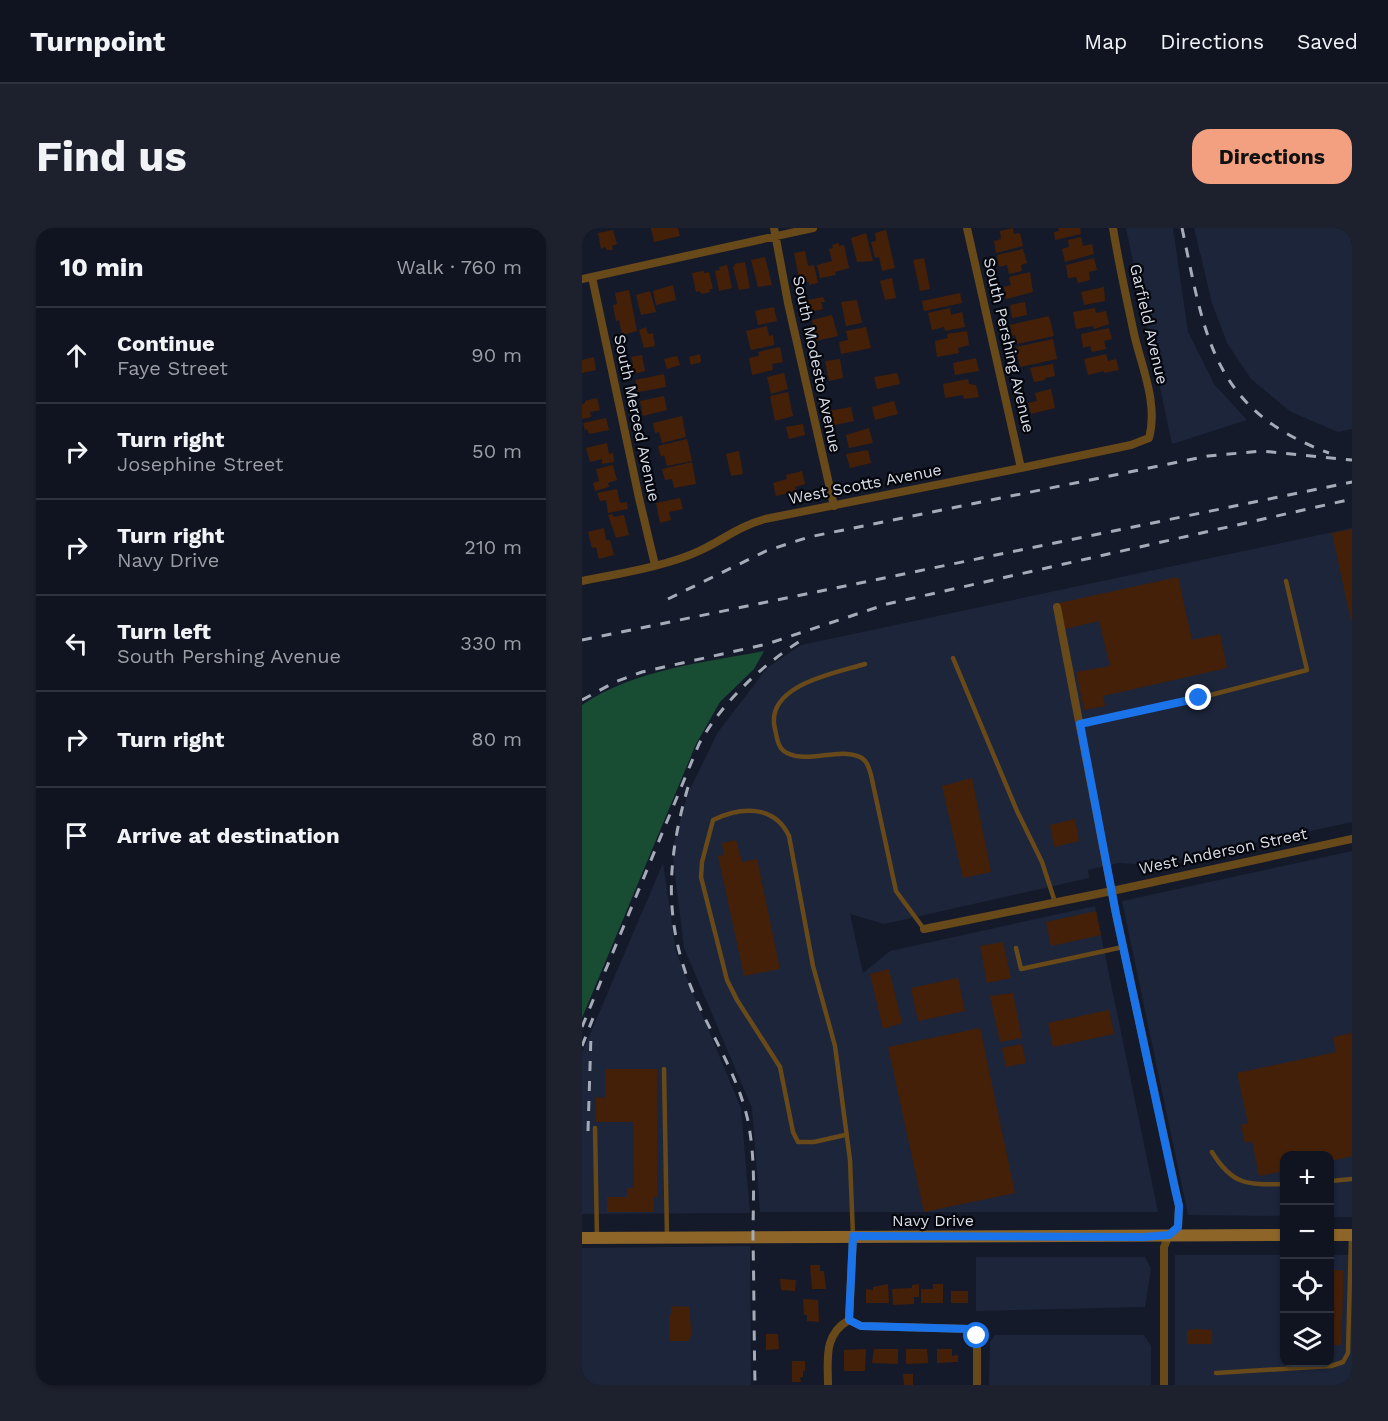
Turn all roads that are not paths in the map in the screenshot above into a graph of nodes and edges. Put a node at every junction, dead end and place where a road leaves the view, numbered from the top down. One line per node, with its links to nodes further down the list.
1 (813, 228): 4 (street)
2 (968, 228): 8 (street, South Pershing Avenue)
3 (1113, 228): 7 (street, Garfield Avenue)
4 (775, 232): 5 (street); 9 (street, South Modesto Avenue)
5 (592, 277): 6 (street); 10 (street, South Merced Avenue)
6 (582, 279)
7 (1152, 426): 8 (street, West Scotts Avenue)
8 (1022, 468): 9 (street, West Scotts Avenue)
9 (834, 506): 10 (street, West Scotts Avenue)
10 (656, 565): 11 (street, West Scotts Avenue)
11 (582, 581)
12 (1286, 581): 16 (lane)
13 (1057, 607): 16 (street)
14 (953, 657): 19 (lane)
15 (866, 664): 20 (lane)
16 (1080, 724): 18 (street)
17 (1352, 838): 18 (street, West Anderson Street)
18 (1112, 891): 19 (street, West Anderson Street); 21 (street)
19 (1055, 902): 20 (street, West Anderson Street)
20 (924, 929)
21 (1123, 947): 22 (lane); 30 (street)
22 (1016, 948)
23 (664, 1069): 35 (lane)
24 (595, 1128): 37 (lane)
25 (845, 1135): 25 (lane); 34 (lane)
26 (1212, 1152): 29 (lane)
27 (1352, 1179): 28 (lane)
28 (1334, 1181)
29 (1280, 1184)
30 (1169, 1235): 31 (street, Navy Drive); 34 (street, Navy Drive); 42 (street)
31 (1280, 1235)
32 (1334, 1235): 33 (street)
33 (1351, 1235): 39 (lane)
34 (853, 1236): 35 (street, Navy Drive); 38 (street)
35 (667, 1237): 37 (street, Navy Drive)
36 (582, 1238): 37 (street, Navy Drive)
37 (597, 1238)
38 (849, 1320): 40 (street); 41 (street)
39 (1216, 1373)
40 (828, 1385)
41 (977, 1385)
42 (1164, 1385)

